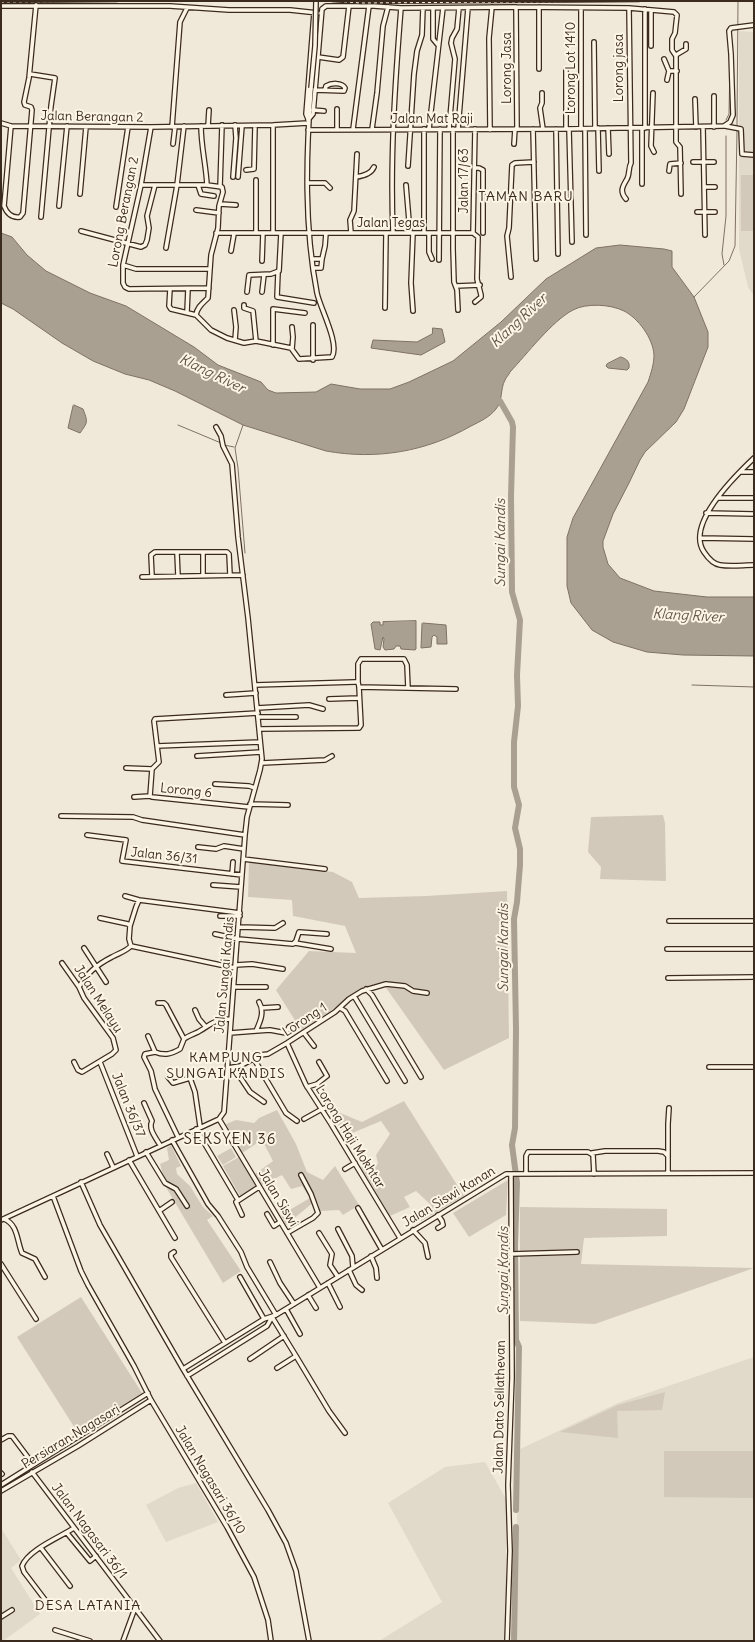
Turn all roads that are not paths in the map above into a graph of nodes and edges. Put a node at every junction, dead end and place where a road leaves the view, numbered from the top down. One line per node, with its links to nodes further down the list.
1 (316, 1): 37 (street, bridge)
2 (36, 5): 3 (street); 9 (street); 35 (street)
3 (1, 6)
4 (349, 6): 5 (street); 22 (street); 29 (street)
5 (369, 6): 10 (street); 76 (street)
6 (492, 7): 7 (street); 16 (street); 94 (street)
7 (516, 7): 8 (street); 85 (street, Lorong Jasa)
8 (539, 7): 17 (street); 31 (street)
9 (187, 8): 21 (street); 65 (street)
10 (388, 8): 11 (street); 77 (street)
11 (401, 8): 12 (street); 78 (street)
12 (423, 8): 13 (street); 79 (street)
13 (433, 8): 14 (street); 26 (street)
14 (443, 8): 15 (street); 26 (street)
15 (459, 8): 16 (street); 82 (street)
16 (468, 8): 84 (street)
17 (581, 8): 18 (street); 90 (street, Lorong Lot 1410)
18 (629, 8): 19 (street); 70 (street, Lorong jasa)
19 (644, 9): 20 (street); 71 (street)
20 (651, 10): 27 (street); 28 (street)
21 (314, 13): 22 (street); 47 (street)
22 (321, 13): 29 (street)
23 (754, 25): 61 (street)
24 (594, 42): 68 (street)
25 (686, 44): 28 (street)
26 (438, 46): 92 (street)
27 (651, 46)
28 (676, 55): 34 (street)
29 (318, 58): 37 (street)
30 (664, 59): 33 (street)
31 (538, 69)
32 (566, 70): 89 (street)
33 (669, 71): 34 (street); 36 (street)
34 (677, 71): 73 (street)
35 (30, 74): 53 (street); 54 (street)
36 (667, 80)
37 (313, 89): 38 (street); 45 (street); 47 (street)
38 (325, 90): 38 (street)
39 (542, 93): 87 (street)
40 (653, 93): 72 (street)
41 (714, 96): 67 (street)
42 (696, 99): 74 (street)
43 (336, 109): 75 (street)
44 (209, 110): 58 (street)
45 (313, 110): 46 (street); 47 (street)
46 (324, 111)
47 (308, 122): 51 (street, Jalan Berangan 2); 91 (street)
48 (1, 123): 52 (street, Jalan Berangan 2)
49 (222, 125): 50 (street, Jalan Berangan 2); 58 (street, Jalan Berangan 2); 124 (street)
50 (235, 125): 59 (street, Jalan Berangan 2); 112 (street)
51 (273, 125): 60 (street, Jalan Berangan 2); 145 (street)
52 (11, 126): 53 (street, Jalan Berangan 2); 53 (street)
53 (30, 126): 54 (street, Jalan Berangan 2)
54 (50, 126): 55 (street, Jalan Berangan 2); 141 (street)
55 (67, 126): 62 (street, Jalan Berangan 2); 134 (street)
56 (184, 126): 57 (street, Jalan Berangan 2); 65 (street, Jalan Berangan 2); 120 (street)
57 (201, 126): 58 (street, Jalan Berangan 2); 122 (street)
58 (208, 126)
59 (242, 126): 60 (street, Jalan Berangan 2); 113 (street)
60 (255, 126): 109 (street)
61 (725, 126): 67 (street, Jalan Mat Raji); 100 (street, Jalan Mat Raji)
62 (86, 127): 63 (street, Jalan Berangan 2); 128 (street)
63 (128, 127): 64 (street, Jalan Berangan 2); 135 (street)
64 (151, 127): 65 (street, Jalan Berangan 2); 118 (street, Lorong Berangan 2)
65 (173, 127): 95 (street)
66 (703, 127): 67 (street, Jalan Mat Raji); 74 (street, Jalan Mat Raji); 103 (street)
67 (714, 127)
68 (597, 128): 69 (street, Jalan Mat Raji); 90 (street, Jalan Mat Raji); 110 (street)
69 (608, 128): 70 (street, Jalan Mat Raji); 99 (street)
70 (629, 128): 71 (street, Jalan Mat Raji); 131 (street, Lorong jasa)
71 (643, 128): 72 (street, Jalan Mat Raji); 117 (street)
72 (651, 128): 73 (street, Jalan Mat Raji); 97 (street)
73 (677, 128): 74 (street, Jalan Mat Raji); 105 (street)
74 (696, 128)
75 (337, 129): 76 (street, Jalan Mat Raji); 91 (street, Jalan Mat Raji)
76 (353, 129): 77 (street, Jalan Mat Raji)
77 (372, 129): 78 (street, Jalan Mat Raji)
78 (393, 129): 79 (street, Jalan Mat Raji); 150 (street)
79 (409, 129): 80 (street, Jalan Mat Raji); 106 (street)
80 (424, 129): 92 (street, Jalan Mat Raji); 152 (street)
81 (440, 129): 82 (street, Jalan Mat Raji); 92 (street, Jalan Mat Raji); 154 (street)
82 (449, 129): 83 (street, Jalan Mat Raji)
83 (453, 129): 84 (street, Jalan Mat Raji); 155 (street)
84 (458, 129): 93 (street, Jalan Mat Raji)
85 (516, 129): 86 (street, Jalan Mat Raji); 94 (street, Jalan Mat Raji); 96 (street, Lorong Jasa)
86 (534, 129): 87 (street, Jalan Mat Raji); 101 (street)
87 (543, 129): 88 (street, Jalan Mat Raji)
88 (556, 129): 89 (street, Jalan Mat Raji); 167 (street)
89 (567, 129): 90 (street, Jalan Mat Raji); 163 (street)
90 (583, 129): 161 (street, Lorong Lot 1410)
91 (308, 130): 116 (street)
92 (429, 130)
93 (475, 130): 94 (street, Jalan Mat Raji); 108 (street, Jalan 17/63)
94 (490, 130)
95 (173, 144)
96 (514, 144)
97 (654, 152)
98 (357, 154): 114 (street)
99 (609, 154)
100 (754, 155)
101 (534, 162): 170 (street); 179 (street)
102 (693, 162): 103 (street)
103 (704, 162): 104 (street); 125 (street)
104 (714, 162)
105 (681, 163): 111 (street); 129 (street)
106 (408, 166)
107 (374, 167): 114 (street)
108 (474, 168): 156 (street, Jalan 17/63); 157 (street)
109 (246, 170)
110 (598, 171)
111 (669, 171)
112 (233, 176)
113 (238, 177)
114 (356, 177): 143 (street)
115 (256, 180): 159 (street)
116 (308, 183): 127 (street); 147 (street)
117 (642, 184)
118 (141, 185): 119 (street); 164 (street, Lorong Berangan 2)
119 (155, 185): 120 (street); 164 (street)
120 (177, 185): 121 (street); 165 (street)
121 (198, 185): 122 (street); 130 (street)
122 (207, 185): 124 (street)
123 (406, 185): 151 (street)
124 (220, 187): 132 (street)
125 (704, 187): 126 (street); 138 (street)
126 (715, 187)
127 (330, 188)
128 (80, 194)
129 (681, 194)
130 (214, 196)
131 (626, 199)
132 (220, 204): 133 (street); 140 (street)
133 (236, 205)
134 (59, 206)
135 (116, 207)
136 (196, 210): 140 (street)
137 (697, 212): 138 (street)
138 (705, 212): 139 (street); 162 (street)
139 (715, 212)
140 (219, 213): 144 (street)
141 (41, 216)
142 (80, 231): 164 (street)
143 (351, 232): 148 (street, Jalan Tegas); 149 (street, Jalan Tegas)
144 (216, 233): 158 (street, Jalan Tegas); 176 (street)
145 (273, 233): 146 (street, Jalan Tegas); 160 (street, Jalan Tegas)
146 (281, 233): 147 (street, Jalan Tegas); 177 (street)
147 (309, 233): 148 (street, Jalan Tegas); 171 (street)
148 (326, 233): 168 (street)
149 (386, 233): 150 (street, Jalan Tegas); 190 (street)
150 (393, 233): 151 (street, Jalan Tegas)
151 (411, 233): 152 (street, Jalan Tegas); 193 (street)
152 (424, 233): 153 (street, Jalan Tegas)
153 (429, 233): 154 (street, Jalan Tegas); 169 (street)
154 (439, 233): 155 (street, Jalan Tegas); 172 (street)
155 (453, 233): 156 (street, Jalan Tegas); 181 (street)
156 (473, 233): 180 (street, Jalan 17/63)
157 (483, 233)
158 (234, 234): 159 (street, Jalan Tegas); 166 (street)
159 (256, 234): 160 (street, Jalan Tegas)
160 (263, 234): 173 (street)
161 (586, 235)
162 (705, 235)
163 (572, 242)
164 (127, 244): 174 (street, Lorong Berangan 2)
165 (166, 248)
166 (231, 251)
167 (558, 254)
168 (322, 259): 171 (street); 175 (street)
169 (432, 259)
170 (536, 259)
171 (312, 260): 175 (street)
172 (439, 260)
173 (262, 261)
174 (123, 265): 176 (street); 183 (street, Lorong Berangan 2)
175 (314, 268): 203 (street)
176 (209, 269): 182 (street)
177 (278, 273): 178 (street); 188 (street)
178 (264, 275): 185 (street); 186 (street)
179 (511, 277)
180 (480, 285): 181 (street); 187 (street)
181 (456, 286): 192 (street)
182 (209, 288): 184 (street, Lorong Berangan 2); 196 (street)
183 (170, 289): 184 (street, Lorong Berangan 2); 194 (street)
184 (188, 289): 194 (street)
185 (247, 292)
186 (262, 292)
187 (475, 302)
188 (314, 303)
189 (244, 305): 200 (street)
190 (386, 308)
191 (234, 310): 199 (street)
192 (458, 310)
193 (413, 311)
194 (187, 312): 196 (street)
195 (305, 313): 201 (street)
196 (196, 315): 199 (street)
197 (313, 325): 203 (street)
198 (292, 326): 202 (street)
199 (235, 340): 200 (street)
200 (256, 341): 201 (street)
201 (273, 345): 202 (street)
202 (292, 349): 203 (street)
203 (313, 360)
204 (216, 427): 219 (street, Jalan Sungai Kandis)
205 (754, 458): 206 (street)
206 (740, 472): 207 (street); 208 (street)
207 (754, 472)
208 (718, 498): 209 (street); 210 (street)
209 (754, 498)
210 (706, 513): 211 (street); 212 (street)
211 (754, 514)
212 (700, 538): 213 (street); 216 (street)
213 (754, 539)
214 (203, 552): 215 (street); 217 (street); 218 (street)
215 (177, 553): 220 (street); 221 (street)
216 (754, 565)
217 (203, 575): 218 (street); 221 (street)
218 (230, 575): 219 (street)
219 (243, 575): 224 (street, Jalan Sungai Kandis)
220 (152, 576): 221 (street); 222 (street)
221 (178, 576)
222 (142, 577)
223 (358, 682): 224 (street); 225 (street); 226 (street)
224 (255, 685): 228 (street, Jalan Sungai Kandis)
225 (359, 687): 226 (street); 230 (street)
226 (408, 688): 227 (street)
227 (456, 689)
228 (256, 694): 229 (street); 232 (street, Jalan Sungai Kandis)
229 (226, 695)
230 (359, 698): 231 (street); 236 (street)
231 (329, 699)
232 (258, 708): 233 (street); 234 (street, Jalan Sungai Kandis)
233 (323, 709)
234 (258, 715): 235 (street); 236 (street, Jalan Sungai Kandis); 238 (street, Lorong 6)
235 (296, 717)
236 (259, 729): 237 (street, Jalan Sungai Kandis)
237 (260, 742): 238 (street); 239 (street, Jalan Sungai Kandis)
238 (157, 746): 244 (street, Lorong 6)
239 (261, 752): 240 (street); 242 (street, Jalan Sungai Kandis)
240 (197, 756)
241 (332, 756): 242 (street)
242 (262, 763): 246 (street, Jalan Sungai Kandis)
243 (126, 768): 244 (street)
244 (152, 770): 247 (street, Lorong 6)
245 (215, 784): 246 (street)
246 (255, 788): 249 (street, Jalan Sungai Kandis)
247 (150, 796): 248 (street); 249 (street, Lorong 6)
248 (134, 797)
249 (250, 805): 250 (street, Lorong 6); 253 (street, Jalan Sungai Kandis)
250 (288, 805)
251 (61, 816): 253 (street)
252 (87, 835): 259 (street, Jalan 36/31)
253 (245, 835): 255 (street, Jalan Sungai Kandis)
254 (198, 847): 255 (street)
255 (244, 849): 256 (street, Jalan Sungai Kandis)
256 (243, 859): 258 (street); 260 (street, Jalan Sungai Kandis)
257 (233, 862): 259 (street)
258 (325, 868)
259 (232, 874): 260 (street, Jalan 36/31)
260 (242, 875): 262 (street, Jalan Sungai Kandis)
261 (213, 885): 262 (street)
262 (241, 887): 265 (street, Jalan Sungai Kandis)
263 (125, 896): 264 (street)
264 (139, 900): 265 (street); 271 (street)
265 (240, 915): 266 (street); 272 (street, Jalan Sungai Kandis)
266 (220, 916)
267 (100, 918): 271 (street)
268 (669, 921): 269 (street)
269 (754, 921)
270 (283, 923): 272 (street)
271 (130, 926): 277 (street)
272 (239, 926): 275 (street, Jalan Sungai Kandis)
273 (215, 934): 275 (street)
274 (327, 934): 276 (street)
275 (238, 939): 276 (street); 283 (street, Jalan Sungai Kandis)
276 (295, 943): 279 (street)
277 (131, 946): 283 (street); 284 (street)
278 (84, 948): 284 (street)
279 (330, 949)
280 (754, 949): 281 (street)
281 (667, 950)
282 (62, 963): 289 (street, Jalan Melayu)
283 (235, 966): 285 (street); 290 (street, Jalan Sungai Kandis)
284 (96, 967): 288 (street); 289 (street)
285 (283, 968)
286 (754, 977): 287 (street)
287 (668, 978)
288 (106, 982)
289 (79, 985): 314 (street, Jalan Melayu)
290 (234, 987): 291 (street); 301 (street, Jalan Sungai Kandis)
291 (266, 987)
292 (366, 989): 293 (street, Lorong 1); 294 (street, Lorong 1); 321 (street)
293 (427, 993)
294 (354, 996): 299 (street, Lorong 1); 323 (street)
295 (259, 1002): 298 (street)
296 (158, 1003): 308 (street)
297 (278, 1007): 298 (street)
298 (262, 1008): 304 (street)
299 (340, 1008): 305 (street, Lorong 1); 322 (street)
300 (195, 1010): 303 (street)
301 (231, 1019): 303 (street); 306 (street, Jalan Sungai Kandis)
302 (293, 1025): 304 (street)
303 (205, 1026): 308 (street)
304 (256, 1031): 306 (street)
305 (304, 1032): 309 (street, Lorong 1); 310 (street)
306 (230, 1033): 318 (street, Jalan Sungai Kandis)
307 (148, 1036): 311 (street)
308 (184, 1039): 311 (street)
309 (287, 1043): 312 (street, Lorong 1); 325 (street, Lorong Haji Mokhtar)
310 (314, 1046)
311 (155, 1052): 337 (street)
312 (254, 1059): 319 (street, Lorong 1); 334 (street)
313 (74, 1062): 314 (street, Jalan Melayu)
314 (100, 1062): 343 (street, Jalan 36/37)
315 (319, 1062): 324 (street)
316 (709, 1067): 317 (street)
317 (754, 1067)
318 (228, 1068): 319 (street, Lorong 1); 332 (street, Jalan Sungai Kandis)
319 (234, 1068): 327 (street)
320 (168, 1077): 335 (street)
321 (421, 1077)
322 (387, 1080)
323 (405, 1081)
324 (317, 1084): 325 (street); 326 (street)
325 (307, 1087): 331 (street, Lorong Haji Mokhtar)
326 (327, 1101)
327 (264, 1102)
328 (144, 1103): 339 (street)
329 (331, 1106): 331 (street)
330 (669, 1108): 344 (street)
331 (322, 1109): 333 (street); 346 (street, Lorong Haji Mokhtar)
332 (219, 1119): 335 (street); 356 (street, Jalan Siswi)
333 (304, 1119)
334 (297, 1121)
335 (200, 1126): 336 (street)
336 (196, 1129): 337 (street); 358 (street)
337 (178, 1137): 338 (street)
338 (172, 1140): 339 (street); 397 (street)
339 (160, 1145): 340 (street)
340 (146, 1152): 343 (street); 360 (street)
341 (592, 1153): 344 (street); 352 (street); 353 (street)
342 (107, 1154): 347 (street)
343 (137, 1156): 345 (street)
344 (668, 1156): 349 (street)
345 (129, 1160): 347 (street); 362 (street)
346 (355, 1163): 348 (street); 374 (street, Lorong Haji Mokhtar)
347 (114, 1167): 355 (street)
348 (345, 1169)
349 (668, 1173): 350 (street, Jalan Siswi Kanan); 353 (street, Jalan Siswi Kanan)
350 (754, 1173)
351 (512, 1174): 352 (street, Jalan Siswi Kanan); 365 (street, Jalan Siswi Kanan); 378 (street, Jalan Dato Sellathevan)
352 (526, 1174): 353 (street, Jalan Siswi Kanan)
353 (594, 1174)
354 (301, 1175): 371 (street)
355 (81, 1182): 357 (street); 407 (street)
356 (259, 1187): 358 (street); 367 (street, Jalan Siswi)
357 (53, 1196): 366 (street); 410 (street, Jalan Nagasari 36/10)
358 (238, 1200): 364 (street)
359 (172, 1202): 362 (street)
360 (187, 1206)
361 (358, 1208): 375 (street)
362 (159, 1211): 373 (street)
363 (267, 1214): 367 (street)
364 (242, 1215)
365 (438, 1215): 368 (street); 370 (street, Jalan Siswi Kanan)
366 (2, 1219): 385 (street)
367 (280, 1222): 371 (street, Jalan Siswi)
368 (438, 1228)
369 (338, 1229): 383 (street)
370 (413, 1230): 374 (street, Jalan Siswi Kanan); 380 (street)
371 (287, 1233): 390 (street, Jalan Siswi)
372 (319, 1233): 387 (street)
373 (175, 1238)
374 (400, 1238): 375 (street, Jalan Siswi Kanan)
375 (382, 1250): 379 (street, Jalan Siswi Kanan)
376 (174, 1252): 402 (street)
377 (577, 1252): 378 (street)
378 (512, 1254): 437 (street, Jalan Dato Sellathevan)
379 (371, 1256): 383 (street, Jalan Siswi Kanan); 388 (street)
380 (428, 1257)
381 (270, 1262): 393 (street)
382 (1, 1264): 398 (street)
383 (353, 1267): 384 (street, Jalan Siswi Kanan)
384 (349, 1270): 387 (street, Jalan Siswi Kanan); 391 (street)
385 (45, 1277)
386 (240, 1277): 399 (street)
387 (338, 1277): 389 (street, Jalan Siswi Kanan)
388 (376, 1278)
389 (328, 1283): 390 (street, Jalan Siswi Kanan); 395 (street)
390 (320, 1288): 392 (street, Jalan Siswi Kanan)
391 (362, 1290)
392 (308, 1295): 393 (street, Jalan Siswi Kanan); 394 (street)
393 (294, 1304): 396 (street, Jalan Siswi Kanan)
394 (316, 1308)
395 (340, 1308)
396 (286, 1309): 397 (street, Jalan Siswi Kanan); 400 (street)
397 (274, 1316): 399 (street, Jalan Siswi Kanan); 401 (street); 408 (street, Jalan Siswi Kanan)
398 (36, 1319)
399 (264, 1319): 402 (street, Jalan Siswi Kanan)
400 (300, 1334)
401 (284, 1336): 403 (street); 404 (street)
402 (225, 1343): 405 (street, Jalan Siswi Kanan)
403 (296, 1356): 406 (street); 414 (street)
404 (250, 1359)
405 (193, 1363): 407 (street, Jalan Siswi Kanan); 408 (street)
406 (277, 1368)
407 (183, 1369): 409 (street)
408 (197, 1370): 409 (street, Jalan Siswi Kanan)
409 (187, 1376): 436 (street)
410 (148, 1393): 411 (street, Persiaran Nagasari); 412 (street, Jalan Nagasari 36/10)
411 (139, 1399): 413 (street); 418 (street, Persiaran Nagasari)
412 (151, 1400): 413 (street, Persiaran Nagasari); 435 (street, Jalan Nagasari 36/10)
413 (144, 1404): 417 (street, Persiaran Nagasari)
414 (345, 1432)
415 (1, 1440): 416 (street)
416 (30, 1460)
417 (32, 1472): 419 (street, Persiaran Nagasari); 420 (street, Jalan Nagasari 36/1)
418 (1, 1485)
419 (1, 1491)
420 (74, 1528): 421 (street); 423 (street, Jalan Nagasari 36/1)
421 (67, 1533): 422 (street); 423 (street)
422 (41, 1548): 424 (street); 425 (street)
423 (96, 1556): 426 (street, Jalan Nagasari 36/1)
424 (70, 1586)
425 (46, 1601)
426 (135, 1608): 430 (street, Jalan Nagasari 36/1); 432 (street)
427 (12, 1610): 428 (street)
428 (1, 1617)
429 (55, 1630): 431 (street)
430 (155, 1635): 433 (street); 434 (street, Jalan Nagasari 36/1)
431 (90, 1641)
432 (123, 1641)
433 (153, 1641)
434 (160, 1641)
435 (271, 1641)
436 (309, 1641)
437 (507, 1641)

